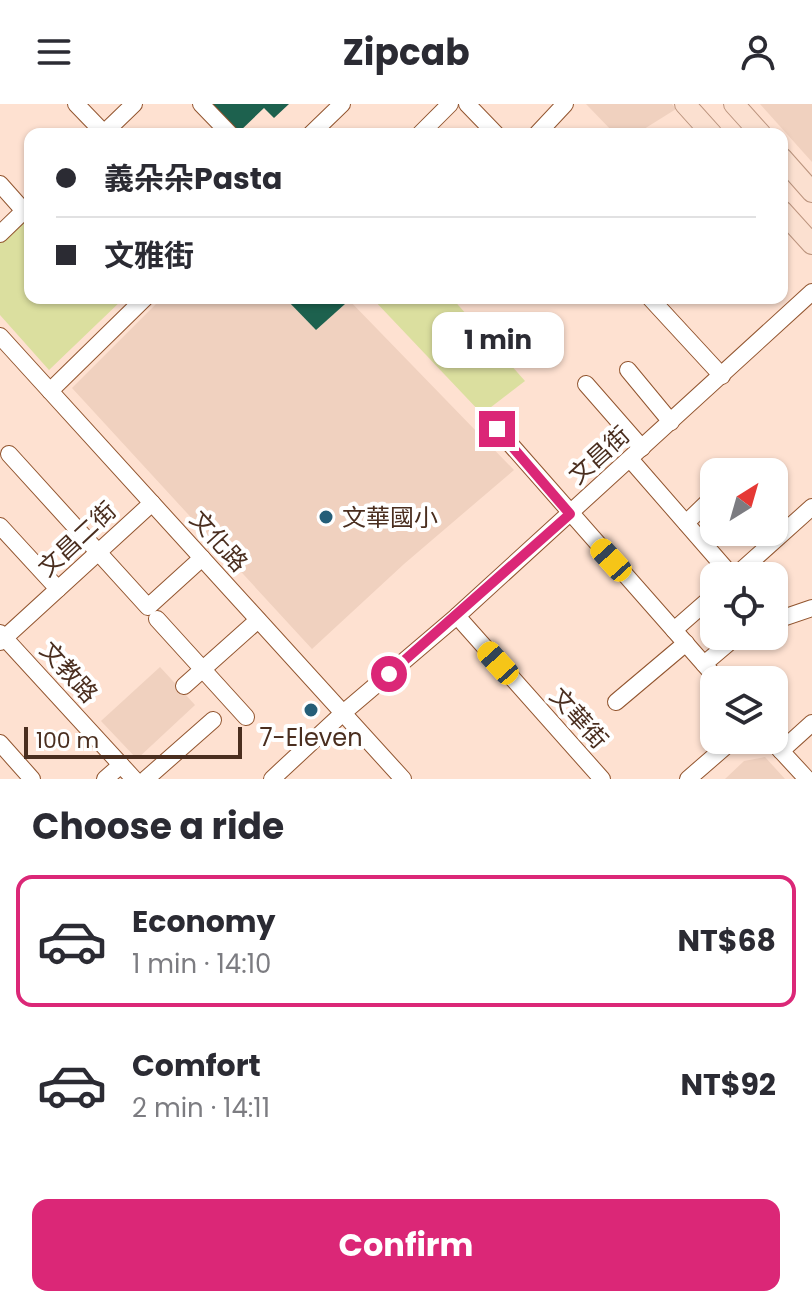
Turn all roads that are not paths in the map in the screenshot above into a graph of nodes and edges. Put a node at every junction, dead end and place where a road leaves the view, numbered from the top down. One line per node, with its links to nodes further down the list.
1 (76, 104): 10 (street)
2 (134, 104): 11 (street)
3 (201, 104): 12 (street)
4 (342, 104): 13 (street)
5 (450, 104): 14 (street)
6 (467, 104): 15 (street)
7 (565, 104): 16 (street)
8 (685, 104): 17 (main road)
9 (734, 104): 18 (main road)
10 (99, 128)
11 (109, 128)
12 (224, 128)
13 (317, 128)
14 (426, 128)
15 (490, 128)
16 (543, 128)
17 (707, 128)
18 (756, 128)
19 (788, 165): 21 (main road)
20 (0, 184): 22 (street)
21 (812, 192)
22 (24, 205)
23 (24, 211): 25 (street)
24 (788, 218): 26 (main road)
25 (0, 234)
26 (812, 244)
27 (812, 292): 32 (street, 文昌街)
28 (133, 304): 34 (street)
29 (656, 304): 32 (street)
30 (0, 336): 34 (street, 文化路)
31 (628, 370): 35 (street)
32 (722, 376): 35 (street, 文昌街)
33 (586, 384): 38 (street)
34 (50, 391): 39 (street, 文化路)
35 (671, 422): 38 (street, 文昌街)
36 (497, 429): 42 (street)
37 (9, 454): 45 (street)
38 (636, 454): 42 (street, 文昌街); 43 (street)
39 (152, 503): 45 (street, 文昌二街); 46 (street, 文化路)
40 (812, 507): 48 (street)
41 (700, 510): 43 (street)
42 (570, 514): 52 (street, 文昌街); 56 (street)
43 (686, 523): 47 (street)
44 (0, 526): 49 (street)
45 (97, 553): 46 (street); 49 (street, 文昌二街)
46 (202, 558): 55 (street, 文化路)
47 (721, 562)
48 (750, 562)
49 (58, 589): 57 (street, 文昌二街)
50 (700, 607): 56 (street)
51 (812, 608): 53 (street)
52 (457, 616): 64 (street, 文昌街); 79 (street, 文華街)
53 (788, 616)
54 (157, 619): 61 (street)
55 (258, 620): 61 (street); 64 (street, 文化路)
56 (674, 630): 58 (street)
57 (2, 638): 72 (street, 文教路)
58 (686, 643): 60 (street); 63 (street)
59 (720, 650): 60 (street)
60 (704, 664)
61 (203, 670): 62 (street); 65 (street)
62 (184, 686)
63 (616, 702)
64 (343, 713): 77 (street, 文昌街); 78 (street, 文化路)
65 (246, 717)
66 (213, 720): 76 (street)
67 (812, 723): 68 (street)
68 (788, 738)
69 (0, 743): 73 (street)
70 (717, 754): 80 (street)
71 (784, 754): 81 (street)
72 (121, 765): 74 (street); 75 (street, 文教路)
73 (32, 779)
74 (105, 779)
75 (134, 779)
76 (146, 779)
77 (272, 779)
78 (403, 779)
79 (602, 779)
80 (688, 779)
81 (807, 779)

